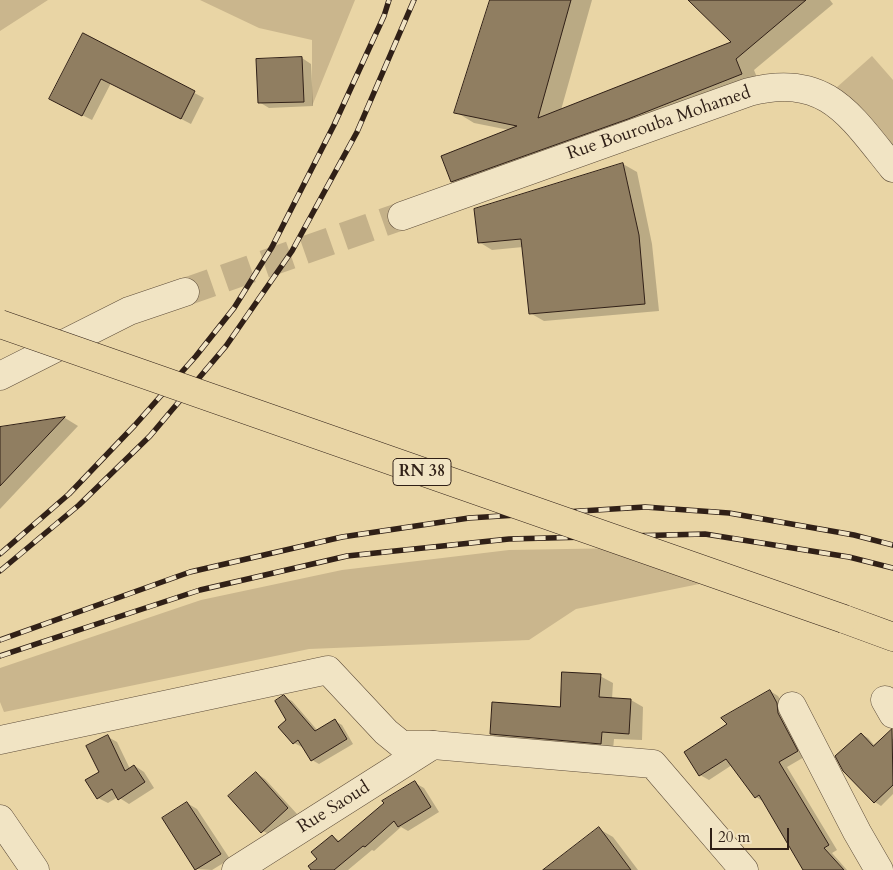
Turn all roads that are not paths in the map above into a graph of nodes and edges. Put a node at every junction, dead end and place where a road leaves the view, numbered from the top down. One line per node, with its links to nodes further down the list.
1 (893, 168): 2 (street, Rue Bourouba Mohamed)
2 (402, 216)
3 (185, 292): 5 (street)
4 (0, 324): 6 (main road, RN 38, bridge)
5 (0, 376)
6 (893, 637)
7 (792, 706): 14 (street)
8 (0, 740): 9 (street)
9 (433, 745): 12 (street, Rue Saoud); 13 (street)
10 (0, 819): 11 (street)
11 (36, 870)
12 (236, 870)
13 (744, 870)
14 (879, 870)

